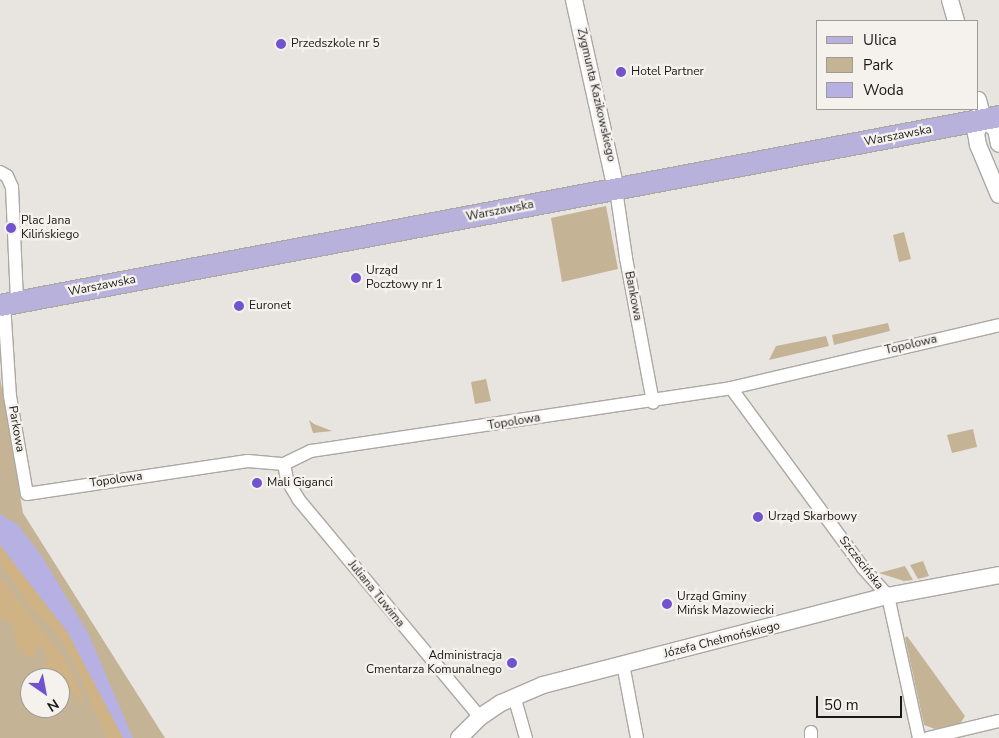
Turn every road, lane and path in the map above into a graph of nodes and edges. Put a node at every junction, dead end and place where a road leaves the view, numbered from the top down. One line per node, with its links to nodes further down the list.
1 (574, 0): 7 (street, Zygmunta Kazikowskiego)
2 (950, 0): 3 (street)
3 (956, 20)
4 (987, 111): 5 (street); 7 (main road, Warszawska); 8 (street)
5 (999, 144)
6 (0, 172): 9 (street)
7 (616, 190): 9 (main road, Warszawska); 12 (street, Bankowa)
8 (999, 195)
9 (7, 304): 14 (street, Parkowa)
10 (999, 325): 11 (street, Topolowa)
11 (731, 388): 12 (street, Topolowa); 16 (street, Szczecińska)
12 (653, 402): 13 (street, Topolowa)
13 (284, 464): 14 (street, Topolowa); 19 (street, Juliana Tuwima)
14 (27, 494)
15 (999, 575): 16 (street, Józefa Chełmońskiego)
16 (888, 596): 17 (street, Józefa Chełmońskiego); 24 (street, Szczecińska)
17 (623, 664): 18 (street, Józefa Chełmońskiego); 23 (street)
18 (514, 696): 19 (street, Józefa Chełmońskiego); 22 (street)
19 (480, 717): 21 (street, Józefa Chełmońskiego)
20 (999, 720): 25 (street)
21 (459, 738)
22 (526, 738)
23 (637, 738)
24 (919, 738)
25 (928, 738)

